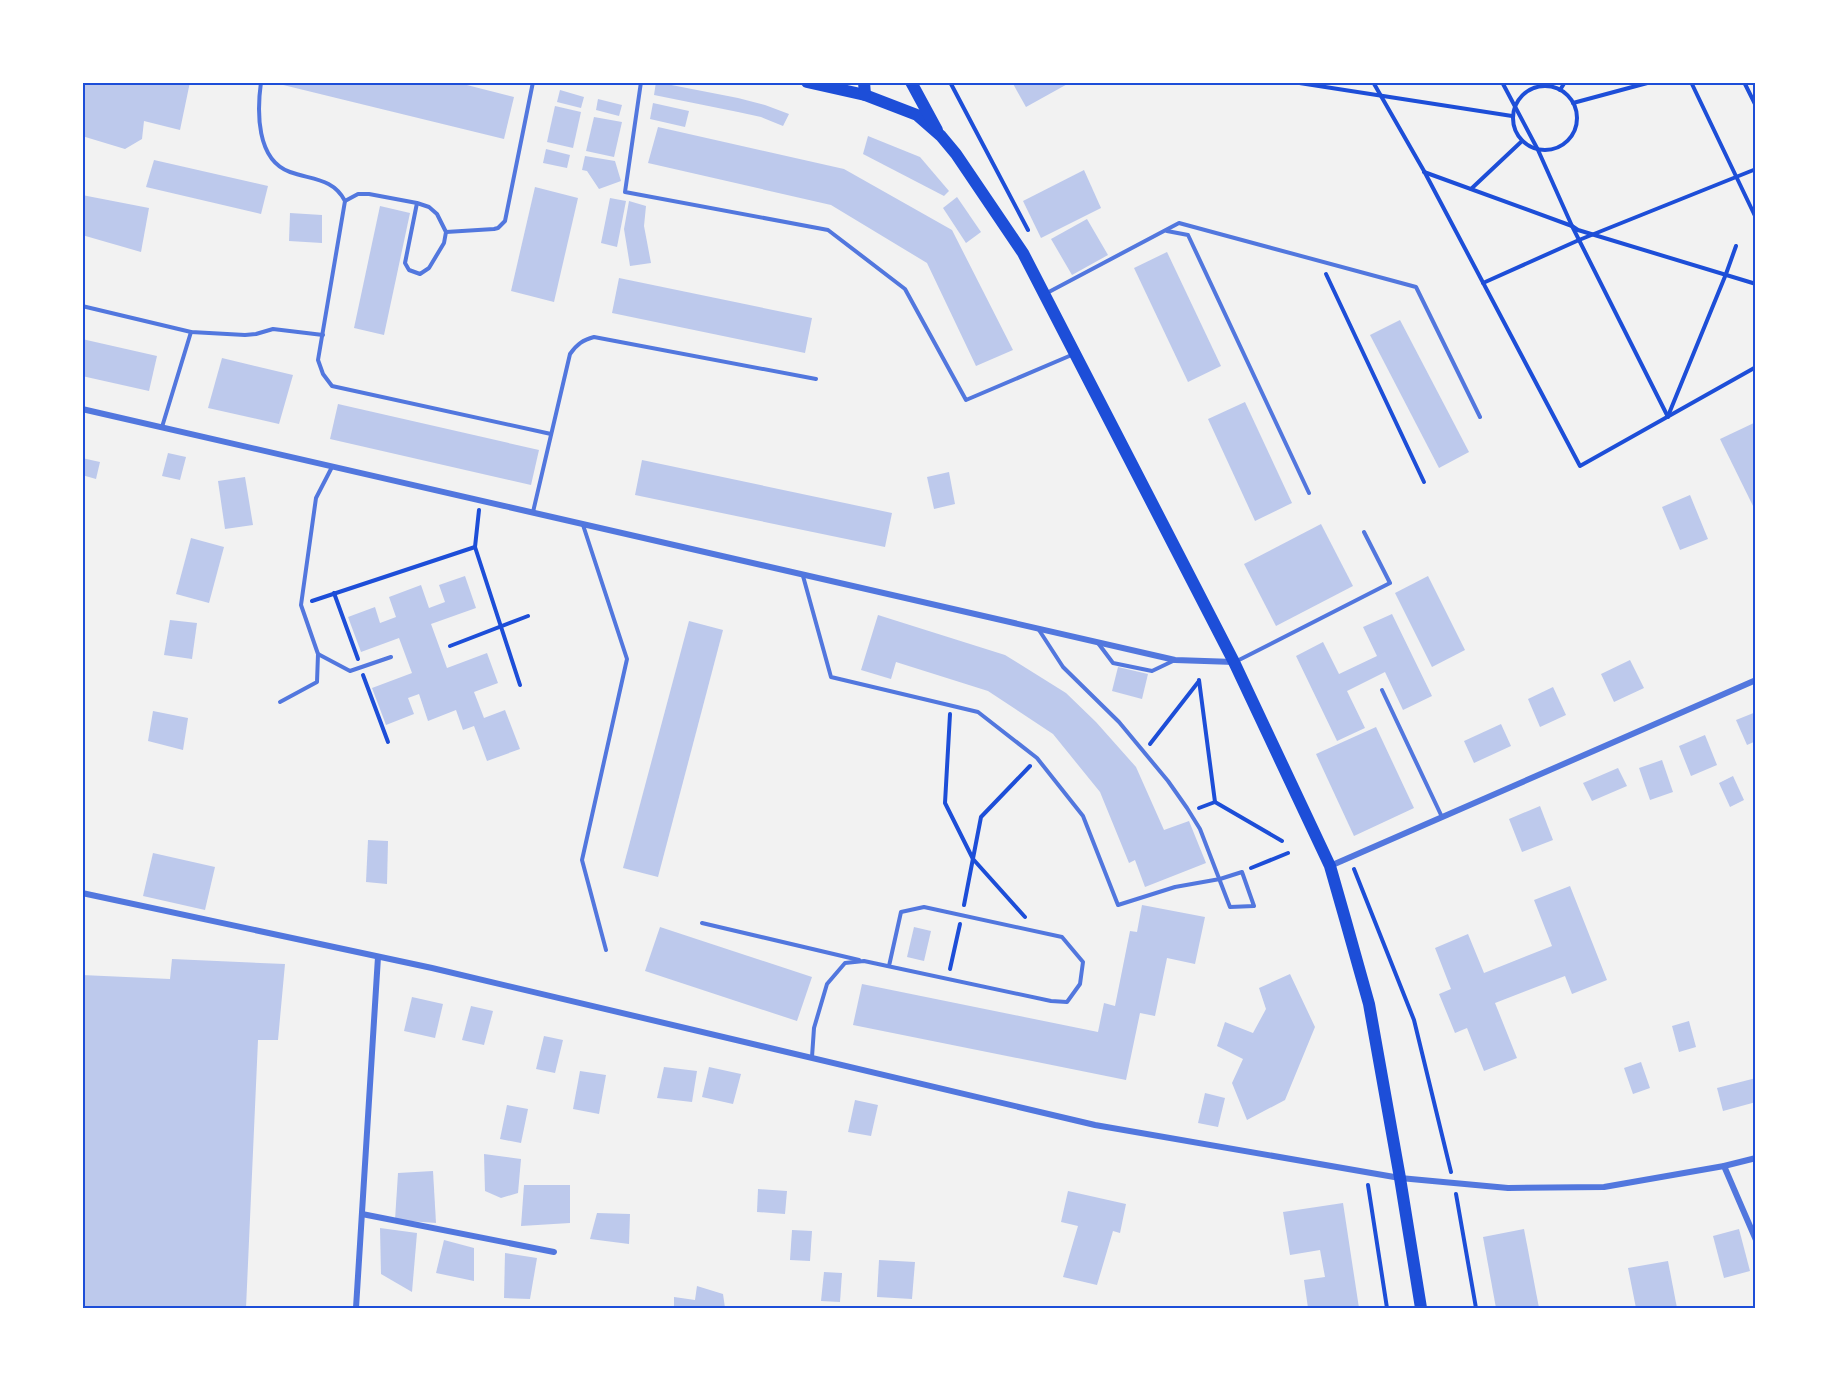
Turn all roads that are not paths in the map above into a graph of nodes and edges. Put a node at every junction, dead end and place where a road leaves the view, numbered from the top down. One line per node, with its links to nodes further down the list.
1 (261, 82): 8 (lane)
2 (533, 82): 10 (lane)
3 (641, 82): 16 (lane)
4 (807, 82): 6 (main road)
5 (911, 82): 7 (main road)
6 (865, 89): 7 (main road)
7 (941, 136): 12 (main road)
8 (345, 201): 9 (lane); 15 (lane)
9 (417, 203): 10 (lane); 10 (lane)
10 (446, 231)
11 (1166, 231): 12 (lane); 19 (lane); 23 (lane)
12 (1044, 294): 16 (main road)
13 (82, 306): 14 (lane)
14 (191, 332): 15 (lane); 20 (lane)
15 (323, 334): 21 (lane)
16 (1075, 354): 33 (main road)
17 (816, 379): 21 (lane)
18 (82, 409): 20 (street)
19 (1480, 417)
20 (162, 427): 22 (street)
21 (551, 434): 24 (lane)
22 (332, 466): 24 (street); 30 (lane)
23 (1309, 493)
24 (533, 513): 25 (street)
25 (583, 524): 27 (street); 42 (lane)
26 (1364, 531): 33 (lane)
27 (803, 575): 28 (street); 39 (lane)
28 (1039, 629): 29 (street); 39 (lane)
29 (1097, 642): 32 (street); 32 (lane)
30 (318, 654): 31 (lane); 36 (lane)
31 (391, 657)
32 (1175, 660): 33 (street)
33 (1234, 662): 38 (main road)
34 (1755, 680): 37 (street)
35 (1382, 690): 37 (lane)
36 (280, 702)
37 (1442, 817): 38 (street)
38 (1330, 866): 49 (main road)
39 (1220, 879): 39 (lane)
40 (82, 893): 43 (street)
41 (702, 924): 44 (lane)
42 (606, 951)
43 (378, 957): 46 (street); 50 (street)
44 (864, 961): 45 (lane); 46 (lane)
45 (889, 966): 45 (lane)
46 (812, 1057): 49 (street)
47 (1755, 1158): 48 (street)
48 (1724, 1166): 49 (street); 51 (street)
49 (1400, 1178): 54 (main road)
50 (362, 1214): 52 (street); 53 (street)
51 (1755, 1240)
52 (554, 1252)
53 (357, 1308)
54 (1421, 1308)

